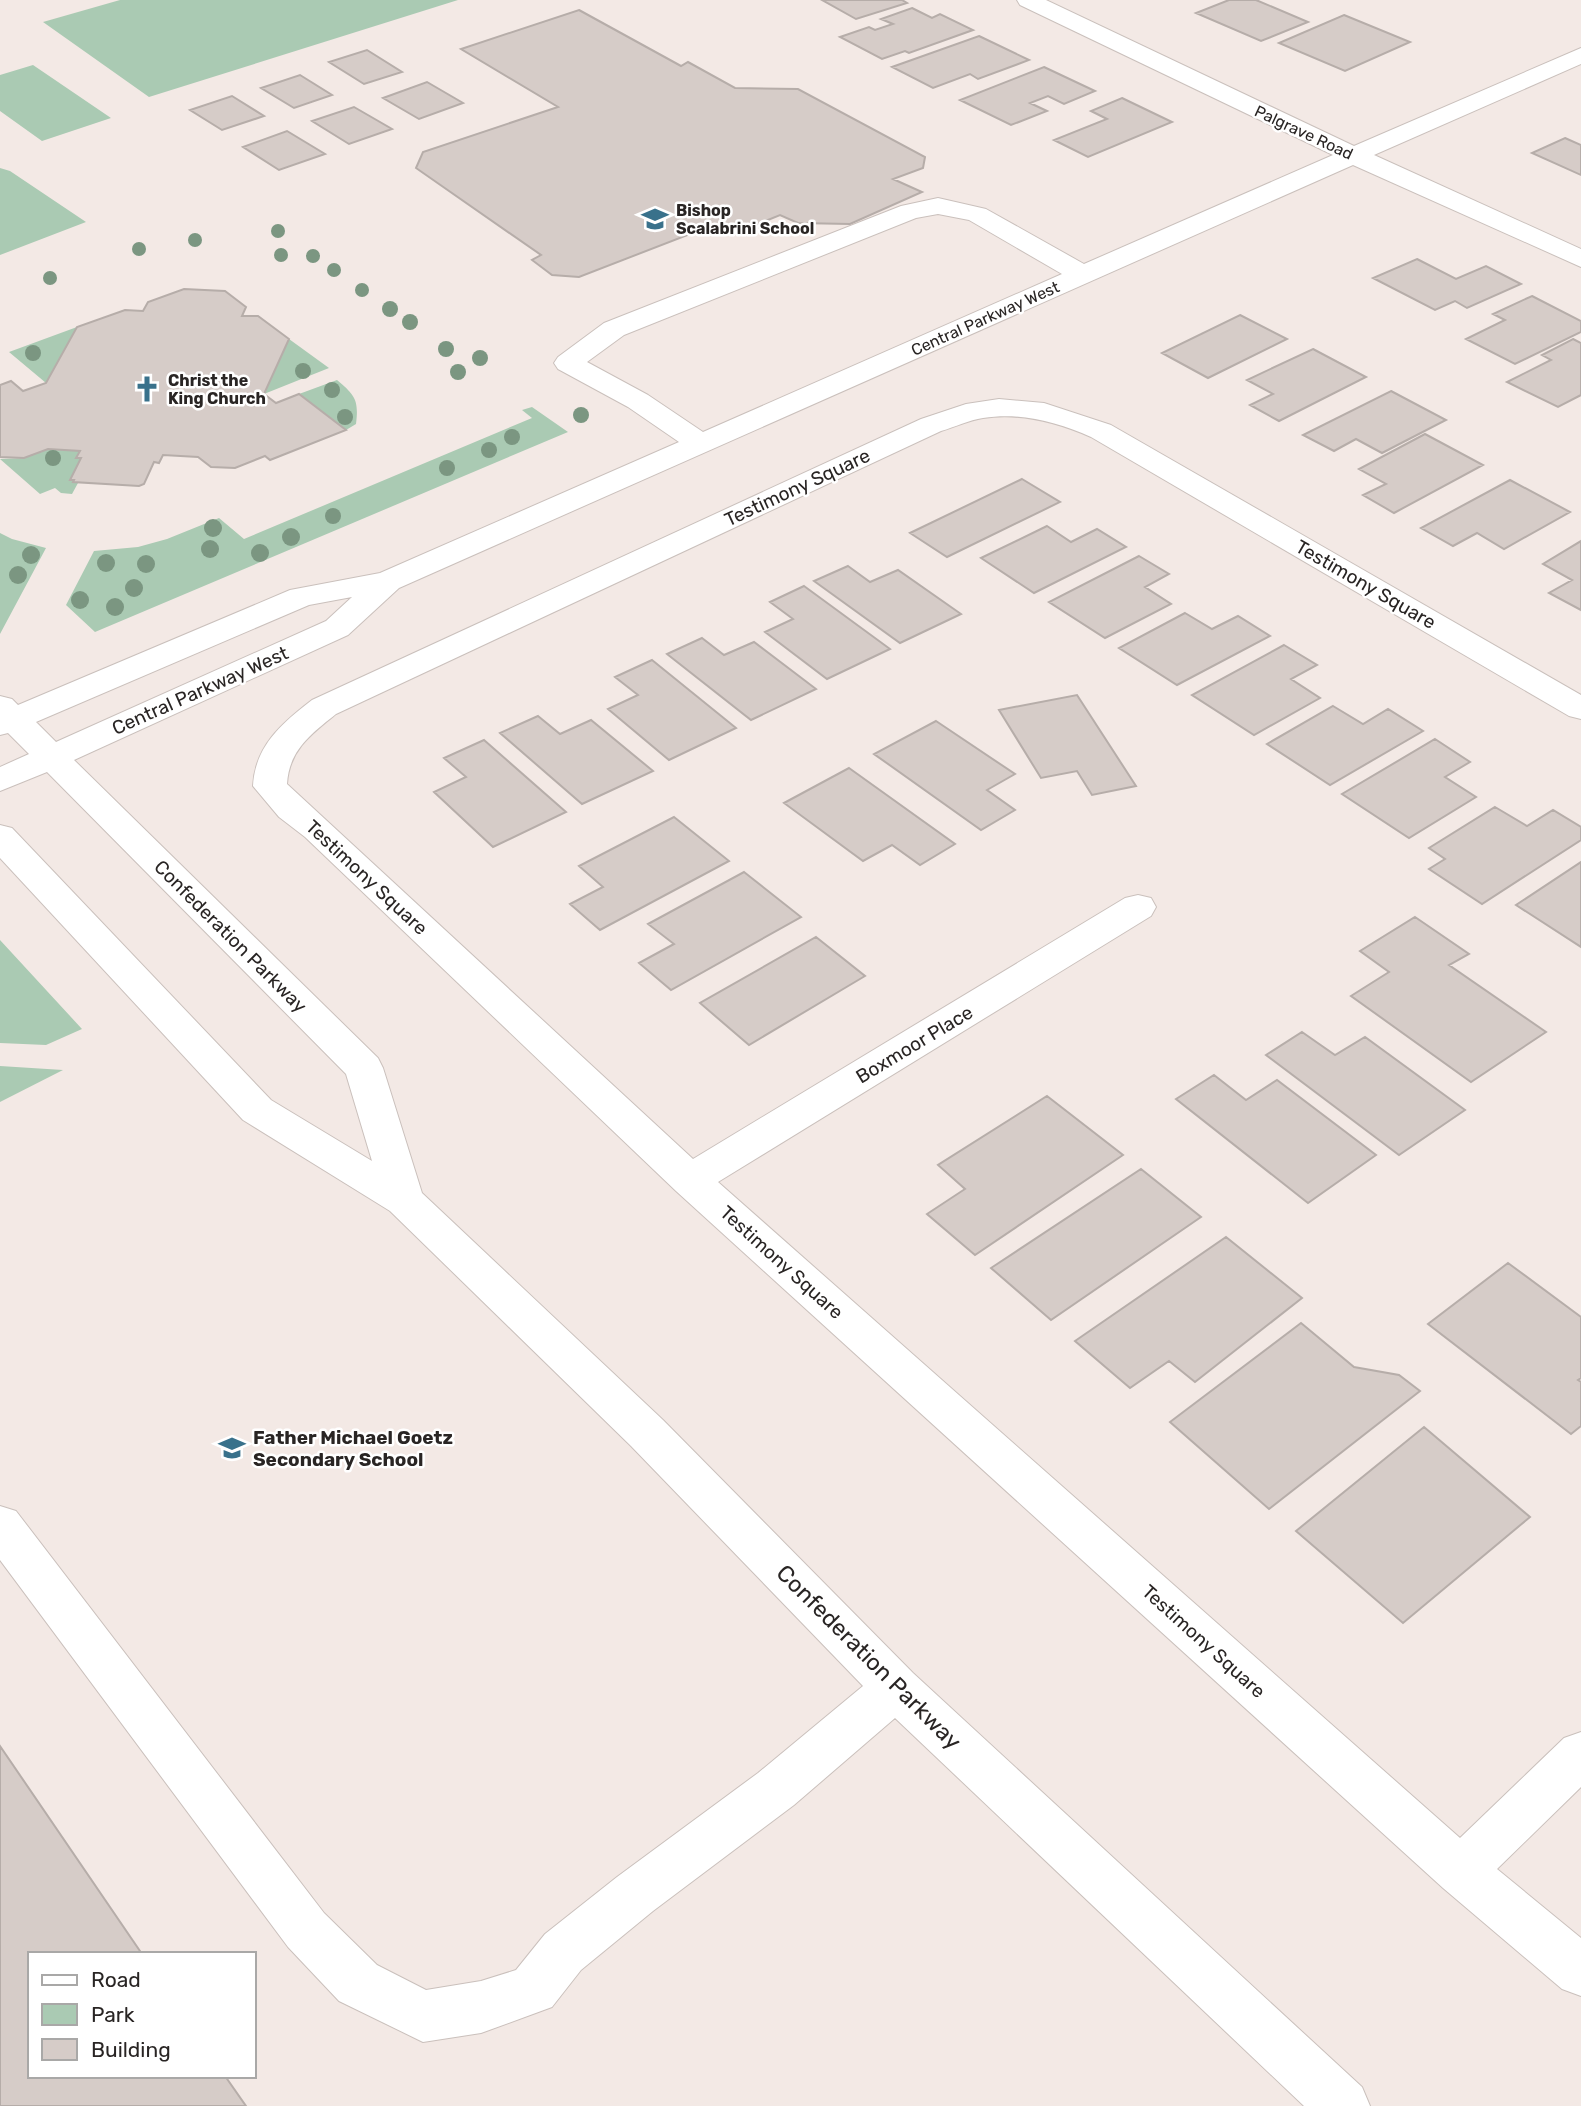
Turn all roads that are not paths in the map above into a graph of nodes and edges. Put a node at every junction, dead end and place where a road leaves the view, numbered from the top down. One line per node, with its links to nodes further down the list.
1 (1028, 0): 3 (street, Palgrave Road)
2 (1581, 55): 3 (street, Central Parkway West)
3 (1351, 154): 4 (street, Palgrave Road); 5 (street, Central Parkway West)
4 (1581, 259)
5 (1082, 274): 6 (street, Central Parkway West); 6 (street)
6 (700, 443): 7 (street, Central Parkway West)
7 (388, 581): 9 (street, Central Parkway West); 10 (street, Central Parkway West)
8 (1581, 709): 14 (street, Testimony Square)
9 (4, 717): 10 (street, Confederation Parkway)
10 (52, 757): 11 (street, Central Parkway West); 15 (street, Confederation Parkway)
11 (0, 780)
12 (0, 836): 15 (street, Confederation Parkway)
13 (1138, 907): 14 (street, Boxmoor Place)
14 (691, 1180): 19 (street, Testimony Square)
15 (404, 1200): 17 (street, Confederation Parkway)
16 (0, 1525): 17 (street)
17 (896, 1688): 21 (street, Confederation Parkway)
18 (1581, 1754): 19 (street)
19 (1461, 1871): 20 (street, Testimony Square)
20 (1581, 1971)
21 (1343, 2106)

